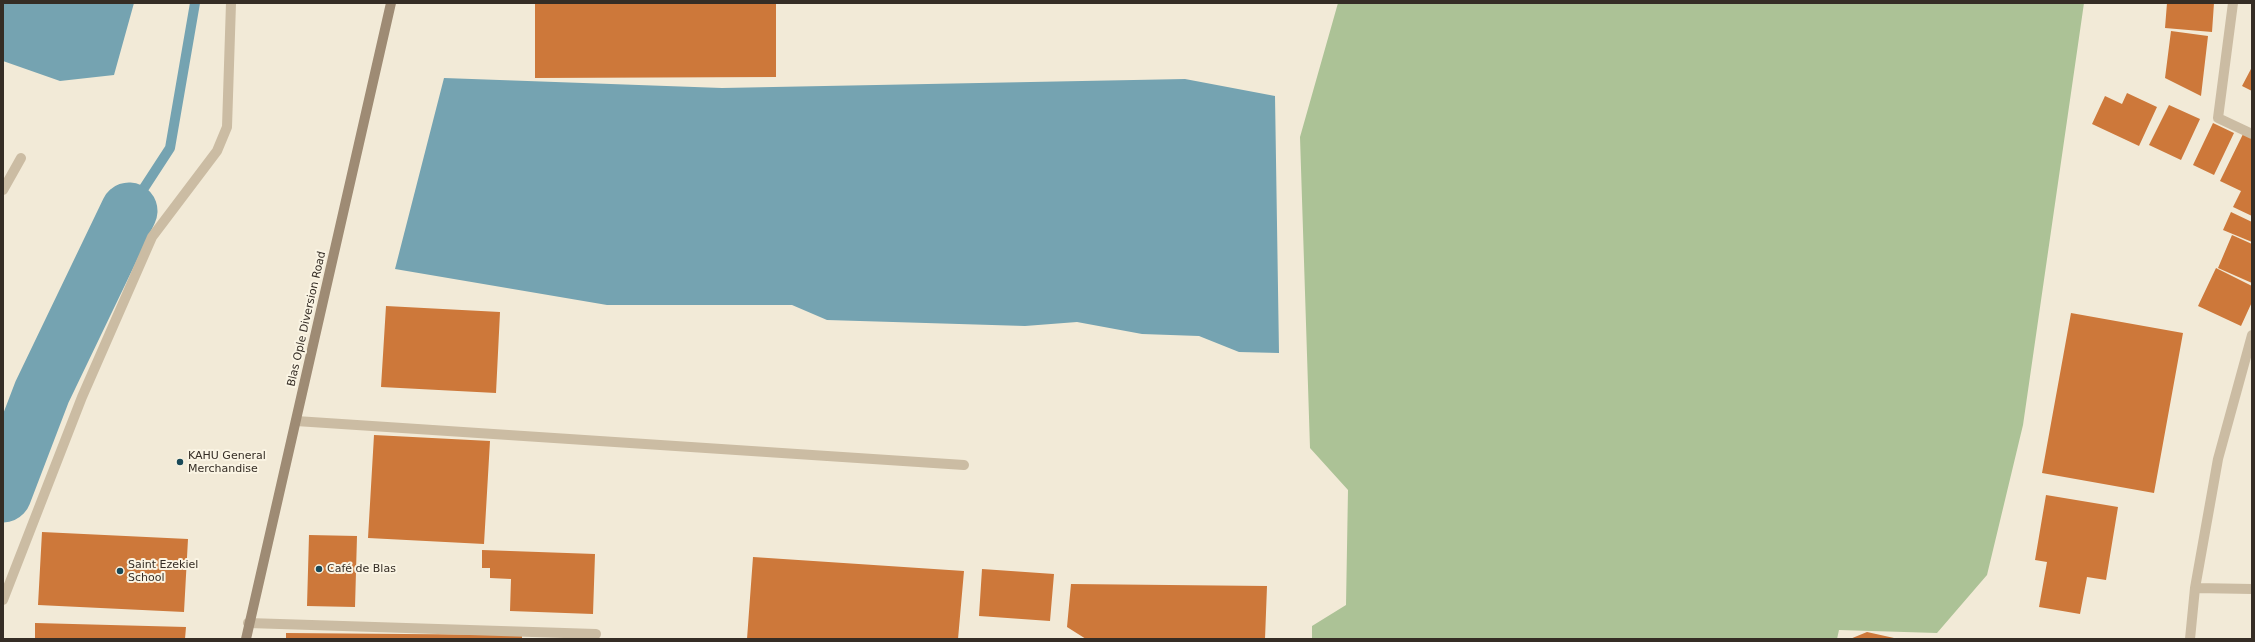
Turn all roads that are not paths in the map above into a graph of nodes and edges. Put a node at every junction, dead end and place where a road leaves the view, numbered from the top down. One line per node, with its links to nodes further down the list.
1 (231, 3): 12 (street)
2 (391, 3): 8 (main road, Blas Ople Diversion Road)
3 (2232, 3): 4 (street)
4 (2252, 134)
5 (21, 158): 6 (street)
6 (3, 190)
7 (2252, 335): 10 (street)
8 (296, 421): 9 (street); 13 (main road, Blas Ople Diversion Road)
9 (964, 465)
10 (2195, 588): 11 (street); 16 (street)
11 (2252, 589)
12 (3, 600)
13 (248, 623): 14 (street); 15 (main road, Blas Ople Diversion Road)
14 (596, 634)
15 (246, 639)
16 (2190, 639)

